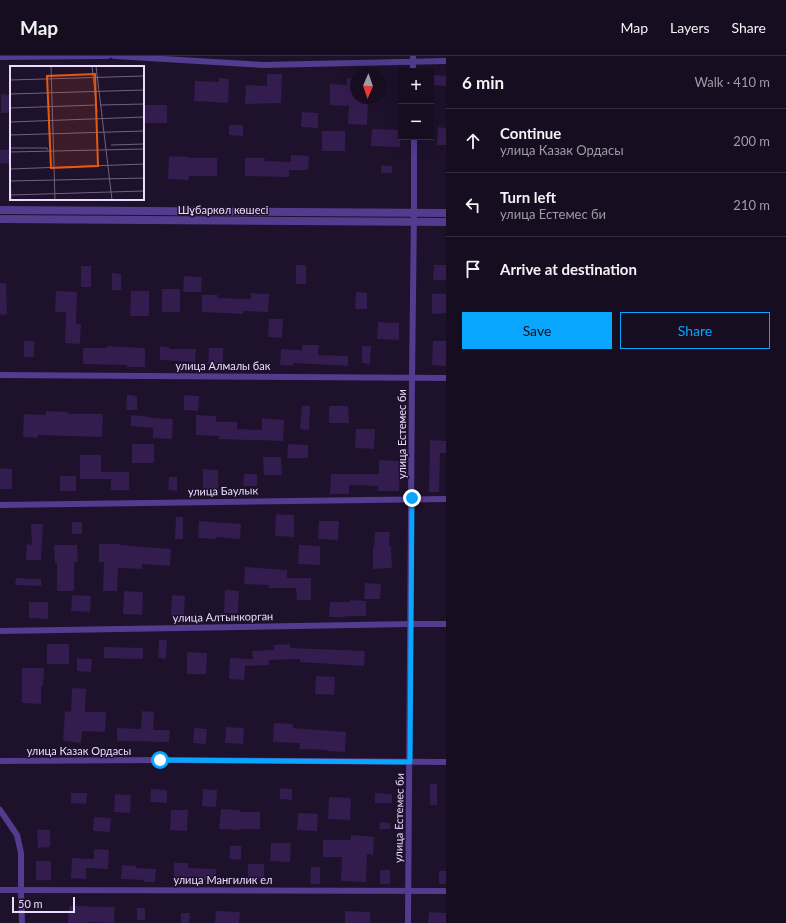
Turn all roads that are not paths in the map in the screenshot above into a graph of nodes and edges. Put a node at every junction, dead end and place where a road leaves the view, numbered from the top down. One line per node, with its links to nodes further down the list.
1 (108, 56): 3 (street)
2 (114, 56): 4 (street)
3 (0, 57)
4 (413, 58): 5 (street)
5 (446, 61)
6 (414, 140): 8 (street, улица Естемес би)
7 (0, 210): 8 (street, Шұбаркөл көшесі)
8 (414, 212): 9 (street, Шұбаркөл көшесі); 11 (street, улица Естемес би)
9 (446, 212)
10 (0, 219): 11 (street, Шұбаркөл көшесі)
11 (414, 222): 12 (street, Шұбаркөл көшесі); 14 (street, улица Естемес би)
12 (446, 222)
13 (0, 375): 14 (street, улица Алмалы бак)
14 (412, 378): 15 (street, улица Алмалы бак); 16 (street, улица Естемес би)
15 (446, 378)
16 (412, 498): 17 (street, улица Баулык); 18 (street, улица Баулык); 19 (street, улица Естемес би)
17 (446, 499)
18 (0, 505)
19 (411, 624): 20 (street, улица Алтынкорган); 21 (street, улица Алтынкорган); 23 (street, улица Естемес би)
20 (446, 624)
21 (0, 631)
22 (0, 761): 23 (street, улица Казак Ордасы)
23 (410, 762): 24 (street, улица Казак Ордасы); 28 (street, улица Естемес би)
24 (446, 762)
25 (0, 810): 27 (street)
26 (0, 890): 27 (street, улица Мангилик ел)
27 (21, 890): 28 (street, улица Мангилик ел); 30 (street)
28 (408, 890): 29 (street, улица Мангилик ел); 31 (street, улица Естемес би)
29 (446, 891)
30 (22, 923)
31 (408, 923)

